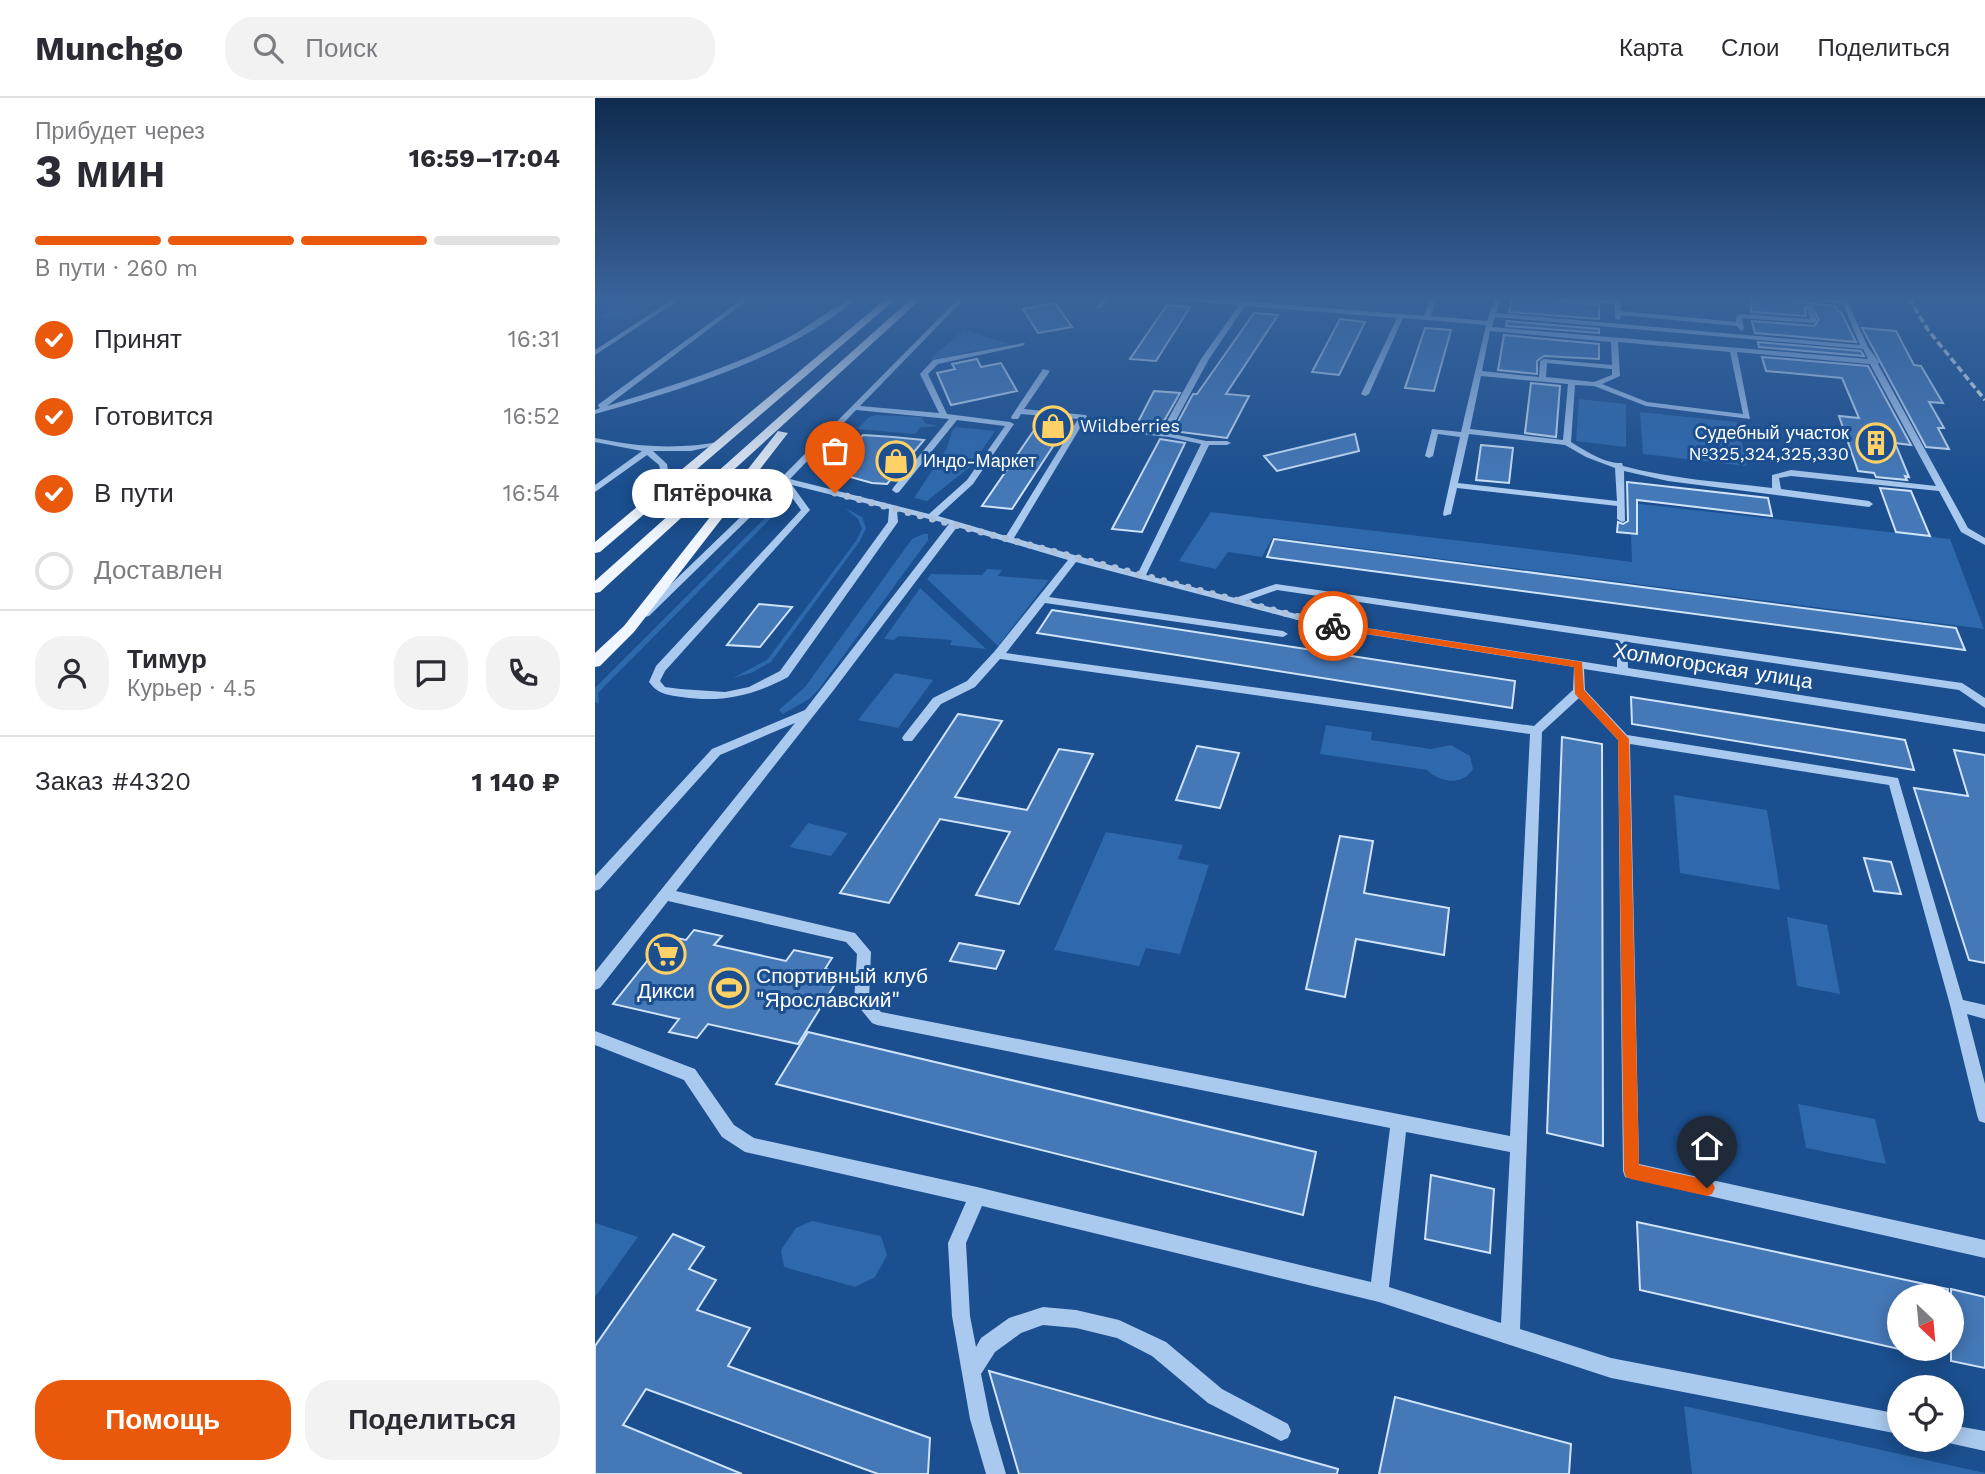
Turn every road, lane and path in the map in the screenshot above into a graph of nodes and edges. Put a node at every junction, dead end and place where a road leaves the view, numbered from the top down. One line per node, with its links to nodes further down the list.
1 (661, 362): 24 (street)
2 (740, 362): 24 (street)
3 (818, 362): 33 (main road)
4 (847, 362): 21 (main road)
5 (900, 362): 23 (street)
6 (936, 362): 26 (street)
7 (1203, 362): 31 (street)
8 (1380, 362): 22 (street)
9 (1480, 362): 17 (street)
10 (1545, 362): 18 (street)
11 (1562, 362): 15 (street)
12 (1615, 362): 15 (street)
13 (1736, 362): 20 (street)
14 (1875, 362): 45 (street)
15 (1615, 366): 20 (street)
16 (1046, 371): 25 (street)
17 (1477, 373): 18 (street); 30 (street)
18 (1542, 379): 19 (street)
19 (1572, 382): 20 (street); 36 (street)
20 (1595, 384)
21 (817, 390): 60 (main road); 63 (main road)
22 (1365, 394)
23 (855, 408): 26 (street); 40 (street)
24 (595, 411)
25 (1019, 411): 28 (street); 29 (street)
26 (944, 416): 27 (street)
27 (955, 417): 28 (street); 44 (street)
28 (1010, 424): 51 (street)
29 (1079, 426): 31 (street); 55 (street)
30 (1465, 433): 36 (street); 38 (street); 41 (street)
31 (1164, 434): 34 (street)
32 (595, 440): 37 (street)
33 (723, 443): 37 (street); 42 (main road)
34 (1206, 443): 35 (street); 59 (street)
35 (1227, 443)
36 (1567, 443): 39 (street)
37 (647, 451): 42 (street); 43 (street)
38 (1429, 456)
39 (1619, 466): 46 (street); 47 (street)
40 (784, 480): 49 (street, Холмогорская улица); 49 (street); 63 (street)
41 (1453, 485): 47 (street); 50 (street)
42 (668, 488): 54 (main road); 57 (main road)
43 (595, 489)
44 (896, 489)
45 (1943, 489): 46 (street); 56 (street)
46 (1777, 491): 48 (street)
47 (1620, 504): 52 (street)
48 (1869, 504)
49 (893, 507): 51 (street, Холмогорская улица)
50 (1447, 514)
51 (931, 517): 53 (street, Холмогорская улица)
52 (1622, 519)
53 (955, 523): 55 (street, Холмогорская улица); 72 (street)
54 (595, 537)
55 (1009, 539): 58 (street, Холмогорская улица)
56 (1985, 542)
57 (595, 549)
58 (1074, 559): 59 (street, Холмогорская улица); 61 (street)
59 (1141, 576): 62 (street, Холмогорская улица)
60 (595, 589)
61 (1042, 599): 64 (street); 66 (street)
62 (1235, 601): 65 (street); 68 (street, Холмогорская улица)
63 (629, 629): 67 (main road)
64 (1283, 634)
65 (1622, 638): 69 (street); 71 (street)
66 (998, 655): 74 (street); 75 (street)
67 (595, 662)
68 (1579, 664): 69 (street, Холмогорская улица); 70 (street)
69 (1623, 671): 73 (street, Холмогорская улица)
70 (1579, 691): 74 (street); 76 (street)
71 (1985, 704)
72 (810, 713): 77 (street); 78 (street)
73 (1985, 728)
74 (1536, 731): 85 (street)
75 (908, 738)
76 (1624, 739): 80 (street); 87 (street)
77 (595, 885)
78 (665, 894): 79 (street); 84 (street)
79 (595, 983)
80 (1957, 1005): 81 (street); 83 (street)
81 (1985, 1012)
82 (595, 1038): 86 (street)
83 (1985, 1115)
84 (1399, 1123): 85 (street); 88 (street)
85 (1518, 1146): 89 (street)
86 (977, 1196): 88 (street); 90 (street)
87 (1985, 1249)
88 (1379, 1293): 89 (street)
89 (1510, 1335): 91 (street)
90 (972, 1372): 92 (street); 95 (street)
91 (1887, 1422)
92 (1281, 1431)
93 (1964, 1437): 94 (street)
94 (1985, 1441)
95 (996, 1474)

